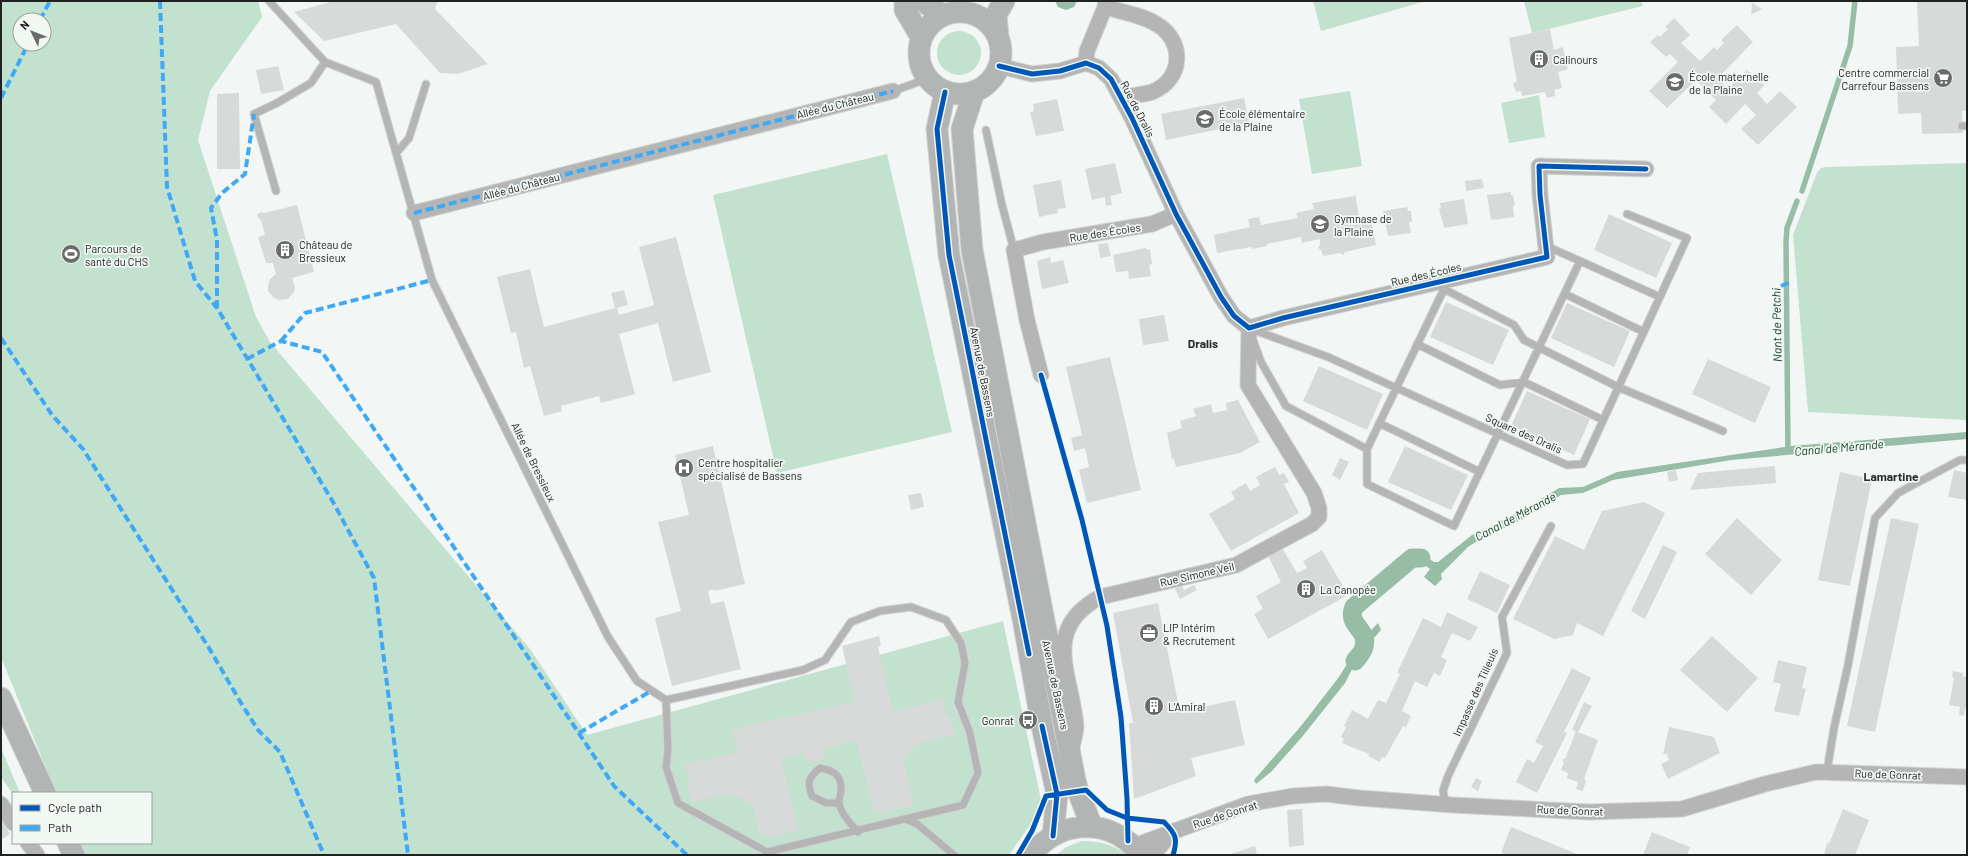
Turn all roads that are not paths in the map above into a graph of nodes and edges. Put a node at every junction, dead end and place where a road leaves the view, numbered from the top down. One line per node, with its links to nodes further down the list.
1 (269, 1): 10 (lane)
2 (905, 1): 8 (main road)
3 (923, 1): 7 (main road)
4 (1004, 1): 9 (main road)
5 (1106, 4): 11 (street); 18 (street)
6 (969, 6): 7 (main road); 9 (main road)
7 (942, 15): 8 (main road)
8 (921, 37): 13 (main road)
9 (998, 37): 12 (main road)
10 (325, 62): 20 (lane); 22 (lane)
11 (1086, 63): 12 (street); 18 (street, Rue de Dralis)
12 (999, 66): 17 (main road)
13 (927, 79): 15 (lane); 16 (main road)
14 (426, 84): 20 (lane)
15 (894, 91): 23 (street, Allée du Château)
16 (945, 92): 17 (main road); 61 (main road, Avenue de Bassens)
17 (974, 92): 50 (main road, Avenue de Bassens)
18 (1122, 97): 24 (street, Rue de Dralis)
19 (986, 130): 27 (lane)
20 (397, 152): 23 (lane)
21 (1646, 169): 26 (street)
22 (276, 191)
23 (414, 213): 49 (lane, Allée de Bressieux)
24 (1176, 214): 27 (street, Rue des Écoles); 32 (street)
25 (1627, 214): 31 (lane, Square des Dralis)
26 (1546, 245): 28 (lane); 29 (street, Rue des Écoles)
27 (1014, 250): 36 (street)
28 (1580, 261): 30 (lane); 31 (lane)
29 (1438, 286): 32 (street, Rue des Écoles); 34 (lane); 35 (lane)
30 (1565, 294): 33 (lane); 35 (lane)
31 (1660, 297): 33 (lane, Square des Dralis)
32 (1249, 328): 38 (lane, Square des Dralis); 44 (lane); 50 (street, Rue Simone Veil)
33 (1644, 332): 39 (lane, Square des Dralis)
34 (1417, 344): 37 (lane); 38 (lane)
35 (1539, 348): 37 (lane); 39 (lane)
36 (1041, 374)
37 (1524, 382): 40 (lane); 43 (lane)
38 (1396, 387): 41 (lane); 43 (lane, Square des Dralis)
39 (1618, 387): 40 (lane, Square des Dralis); 42 (lane)
40 (1603, 420): 43 (lane, Square des Dralis)
41 (1379, 423): 44 (lane); 46 (lane)
42 (1723, 432)
43 (1499, 434): 46 (lane)
44 (1367, 449): 46 (lane)
45 (1967, 460): 51 (lane)
46 (1480, 472)
47 (1551, 526): 56 (lane, Impasse des Tilleuls)
48 (1, 698): 53 (main road)
49 (666, 700): 57 (lane); 60 (lane)
50 (1070, 754): 59 (main road, Avenue de Bassens)
51 (1827, 771): 52 (street, Rue de Gonrat); 56 (street, Rue de Gonrat)
52 (1967, 777)
53 (45, 792)
54 (839, 803): 54 (lane); 60 (lane)
55 (1, 804): 58 (street)
56 (1446, 804): 64 (street, Rue de Gonrat)
57 (907, 820): 60 (lane); 67 (lane)
58 (12, 821)
59 (1092, 827): 61 (main road); 64 (main road)
60 (858, 832)
61 (1053, 836): 68 (main road)
62 (29, 844): 65 (street)
63 (68, 844): 66 (main road)
64 (1142, 852)
65 (37, 855)
66 (74, 855)
67 (954, 855)
68 (1031, 855)

